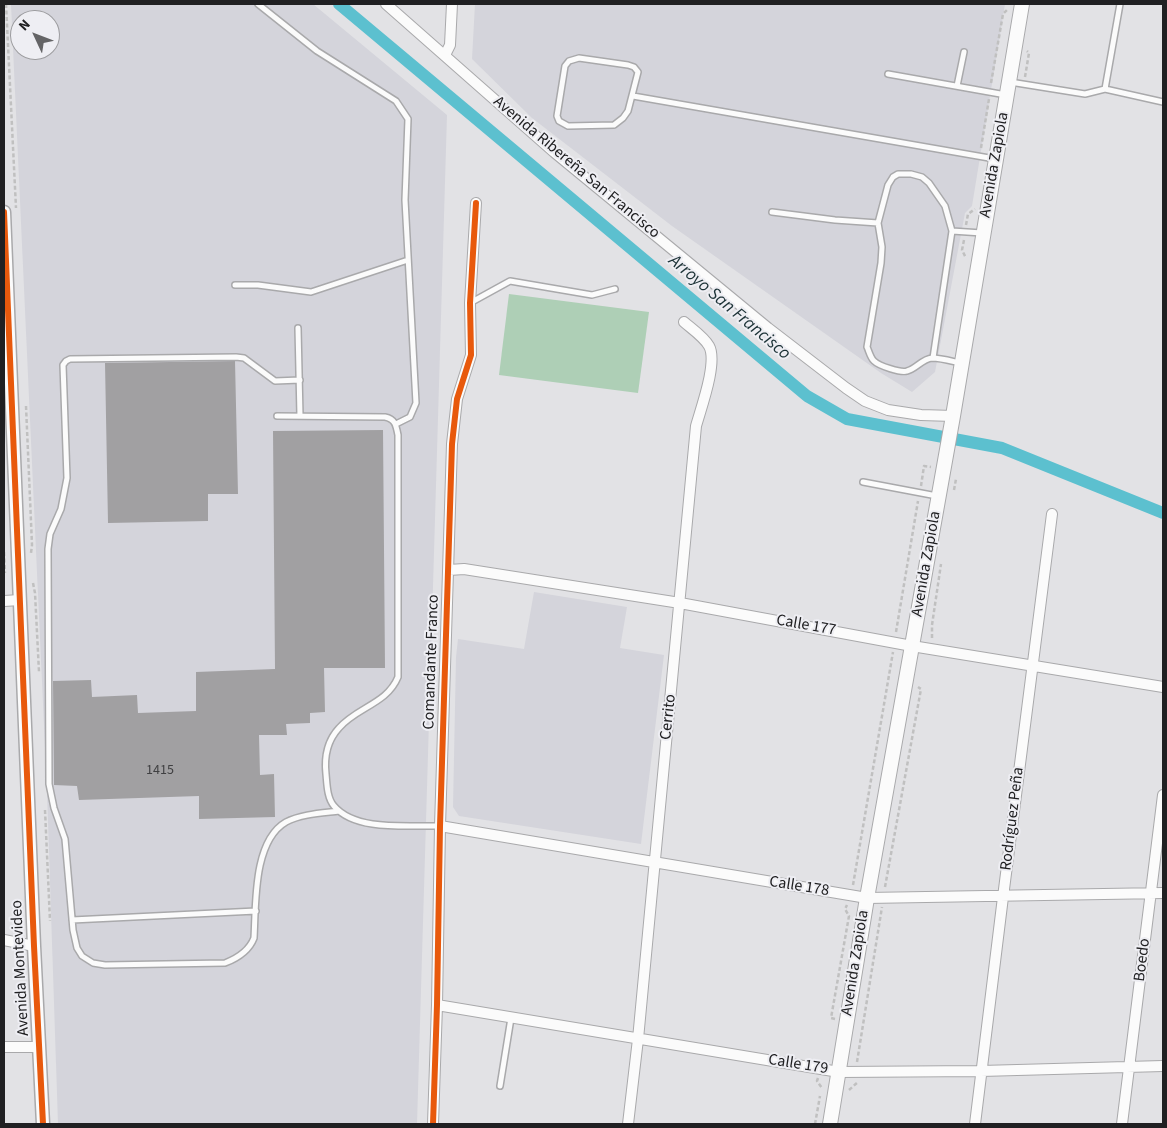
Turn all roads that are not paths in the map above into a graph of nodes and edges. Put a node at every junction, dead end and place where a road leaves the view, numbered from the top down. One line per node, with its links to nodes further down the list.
1 (258, 4): 21 (lane)
2 (386, 4): 7 (street, Avenida Ribereña San Francisco)
3 (452, 4): 7 (street)
4 (1120, 4): 11 (lane)
5 (1016, 5): 10 (main road, Avenida Zapiola)
6 (964, 52): 9 (lane)
7 (445, 56): 33 (street, Avenida Ribereña San Francisco)
8 (888, 74): 9 (lane)
9 (957, 86): 10 (lane)
10 (1009, 88): 11 (lane); 14 (main road, Avenida Zapiola)
11 (1105, 89): 13 (lane)
12 (633, 96): 12 (lane); 14 (lane)
13 (1163, 102)
14 (996, 159): 20 (main road, Avenida Zapiola)
15 (476, 203): 25 (street, Comandante Franco)
16 (10, 211): 24 (street, Avenida Montevideo)
17 (772, 212): 18 (lane)
18 (878, 223): 19 (lane); 28 (lane)
19 (952, 231): 20 (lane); 28 (lane)
20 (983, 233): 29 (main road, Avenida Zapiola)
21 (408, 260): 22 (lane); 34 (lane)
22 (236, 285)
23 (615, 289): 25 (lane)
24 (6, 298): 35 (street, Avenida Montevideo)
25 (470, 303): 39 (street, Comandante Franco)
26 (684, 322): 42 (street, Cerrito)
27 (298, 328): 30 (lane)
28 (933, 358): 29 (lane)
29 (962, 364): 33 (main road, Avenida Zapiola)
30 (300, 380): 32 (lane); 55 (lane)
31 (277, 416): 32 (lane)
32 (300, 416): 34 (lane)
33 (952, 421): 37 (main road, Avenida Zapiola)
34 (396, 424): 47 (lane)
35 (8, 449): 40 (street, Avenida Montevideo)
36 (863, 482): 37 (lane)
37 (938, 496): 43 (main road, Avenida Zapiola)
38 (1052, 514): 44 (street, Rodríguez Peña)
39 (449, 570): 42 (street, Calle 177); 48 (street, Comandante Franco)
40 (20, 600): 41 (street); 57 (street, Avenida Montevideo)
41 (4, 601)
42 (680, 603): 43 (street, Calle 177); 49 (street, Cerrito)
43 (912, 646): 44 (street, Calle 177); 53 (main road, Avenida Zapiola)
44 (1033, 664): 45 (street, Calle 177); 52 (street, Rodríguez Peña)
45 (1163, 687)
46 (1163, 795): 51 (street, Boedo)
47 (340, 810): 48 (lane); 54 (lane)
48 (440, 826): 49 (street, Calle 178); 58 (street, Comandante Franco)
49 (654, 863): 53 (street, Calle 178); 60 (street, Cerrito)
50 (1163, 893): 51 (street, Calle 178)
51 (1151, 894): 52 (street, Calle 178); 63 (street, Boedo)
52 (1003, 896): 53 (street, Calle 178); 65 (street, Rodríguez Peña)
53 (867, 898): 66 (main road, Avenida Zapiola)
54 (256, 911): 55 (lane); 55 (lane)
55 (72, 920)
56 (4, 940): 57 (street)
57 (34, 946): 62 (street, Avenida Montevideo)
58 (437, 1005): 59 (street, Calle 179); 69 (street, Comandante Franco)
59 (511, 1018): 60 (street, Calle 179); 67 (lane)
60 (638, 1039): 66 (street, Calle 179); 70 (street, Cerrito)
61 (4, 1047): 62 (street)
62 (39, 1047): 68 (street, Avenida Montevideo)
63 (1130, 1066): 64 (street, Calle 179); 65 (street, Calle 179); 73 (street, Boedo)
64 (1163, 1066)
65 (981, 1071): 66 (street, Calle 179); 72 (street, Rodríguez Peña)
66 (839, 1072): 71 (main road, Avenida Zapiola)
67 (500, 1086)
68 (43, 1124)
69 (433, 1124)
70 (628, 1124)
71 (830, 1124)
72 (975, 1124)
73 (1122, 1124)

